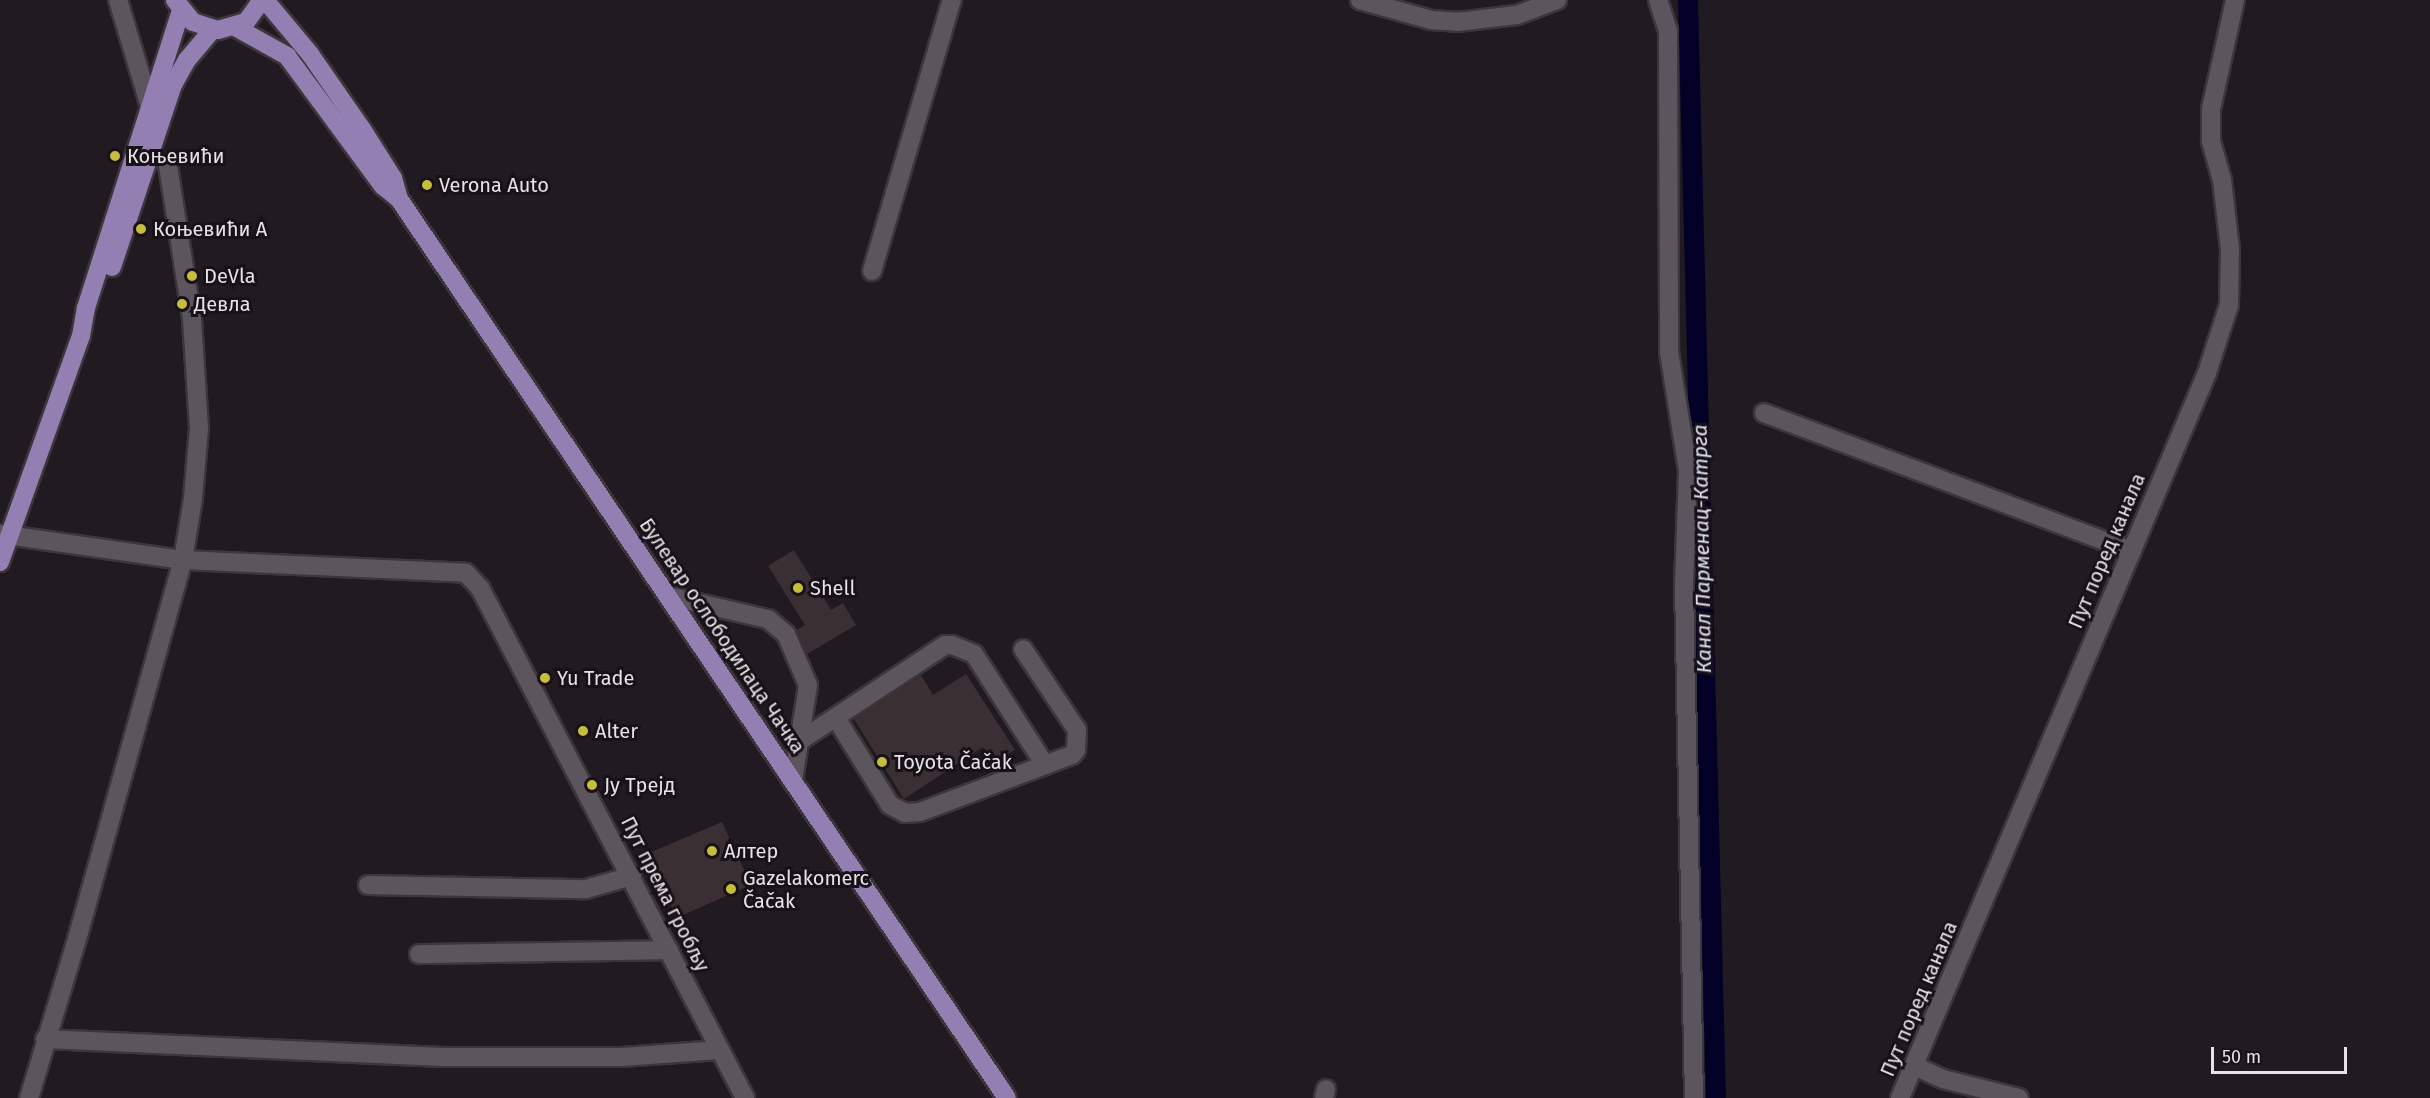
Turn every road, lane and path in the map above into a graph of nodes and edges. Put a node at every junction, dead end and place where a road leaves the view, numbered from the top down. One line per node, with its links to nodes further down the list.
1 (118, 0): 11 (street)
2 (264, 0): 9 (main road); 13 (main road, Булевар ослободилаца Чачка)
3 (952, 0): 14 (street)
4 (1360, 0): 5 (street)
5 (1557, 0)
6 (1658, 0): 36 (street)
7 (2235, 0): 17 (street, Пут поред канала)
8 (178, 6): 10 (main road); 11 (main road)
9 (235, 27): 10 (main road); 13 (main road, Булевар ослободилаца Чачка)
10 (212, 30): 11 (main road)
11 (157, 113): 16 (main road)
12 (168, 165): 18 (street)
13 (399, 199): 20 (main road, Булевар ослободилаца Чачка)
14 (872, 271)
15 (1764, 413): 17 (street)
16 (4, 535): 18 (street); 19 (main road)
17 (2132, 550): 32 (street, Пут поред канала)
18 (183, 560): 26 (street, Пут према гробљу); 30 (street)
19 (0, 562)
20 (669, 596): 23 (street); 25 (main road, Булевар ослободилаца Чачка)
21 (1023, 649): 24 (street)
22 (836, 718): 23 (street); 24 (street); 24 (street)
23 (798, 742): 25 (street)
24 (1045, 765)
25 (793, 781): 35 (main road, Булевар ослободилаца Чачка)
26 (632, 876): 27 (street); 28 (street, Пут према гробљу)
27 (368, 885)
28 (669, 950): 29 (street); 31 (street, Пут према гробљу)
29 (419, 954)
30 (45, 1039): 31 (street); 33 (street)
31 (720, 1050): 34 (street, Пут према гробљу)
32 (1915, 1066): 37 (street, Пут поред канала); 38 (street)
33 (29, 1098)
34 (745, 1098)
35 (1007, 1098)
36 (1694, 1098)
37 (1900, 1098)
38 (2019, 1098)

